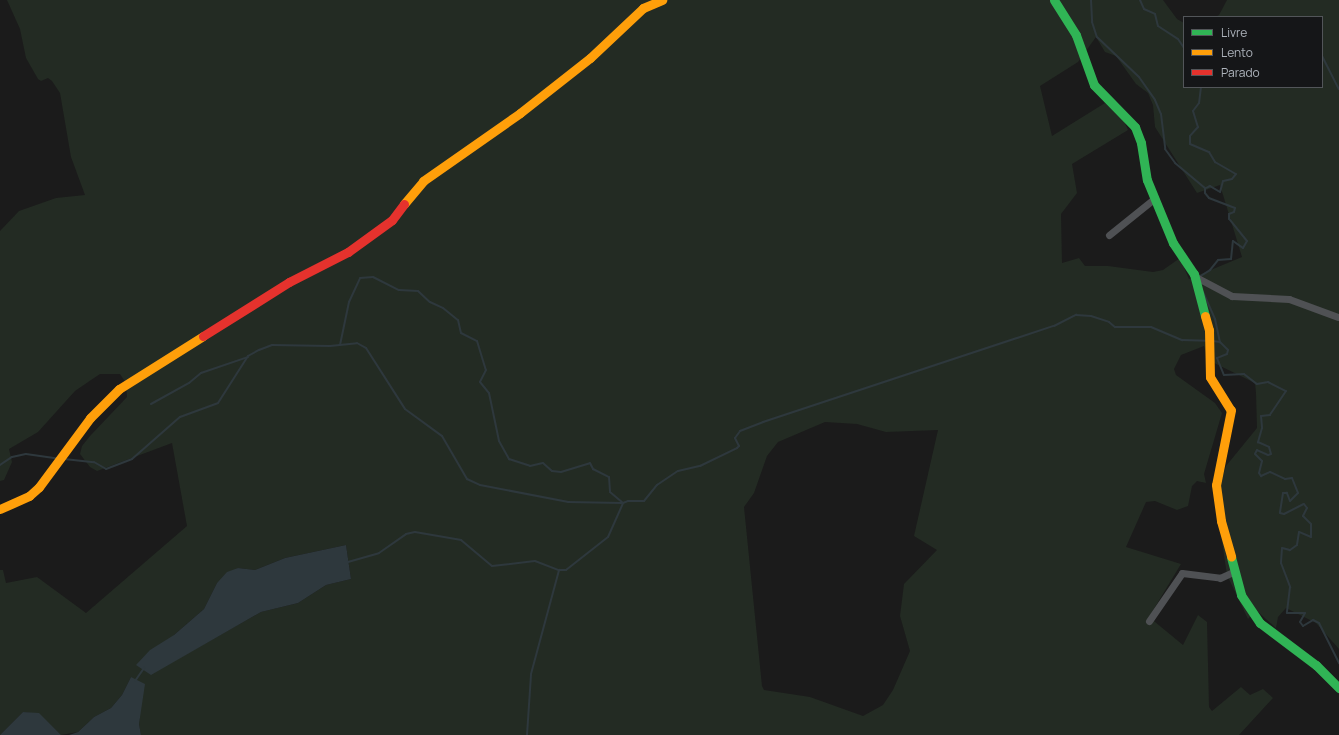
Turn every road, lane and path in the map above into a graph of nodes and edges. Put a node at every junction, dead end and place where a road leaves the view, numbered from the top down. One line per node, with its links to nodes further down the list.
1 (662, 0): 7 (street)
2 (1054, 0): 3 (street)
3 (1155, 198): 4 (street); 5 (street)
4 (1109, 235)
5 (1194, 276): 6 (street); 8 (street)
6 (1338, 317)
7 (0, 509)
8 (1233, 572): 9 (street); 10 (street)
9 (1149, 621)
10 (1339, 688)

